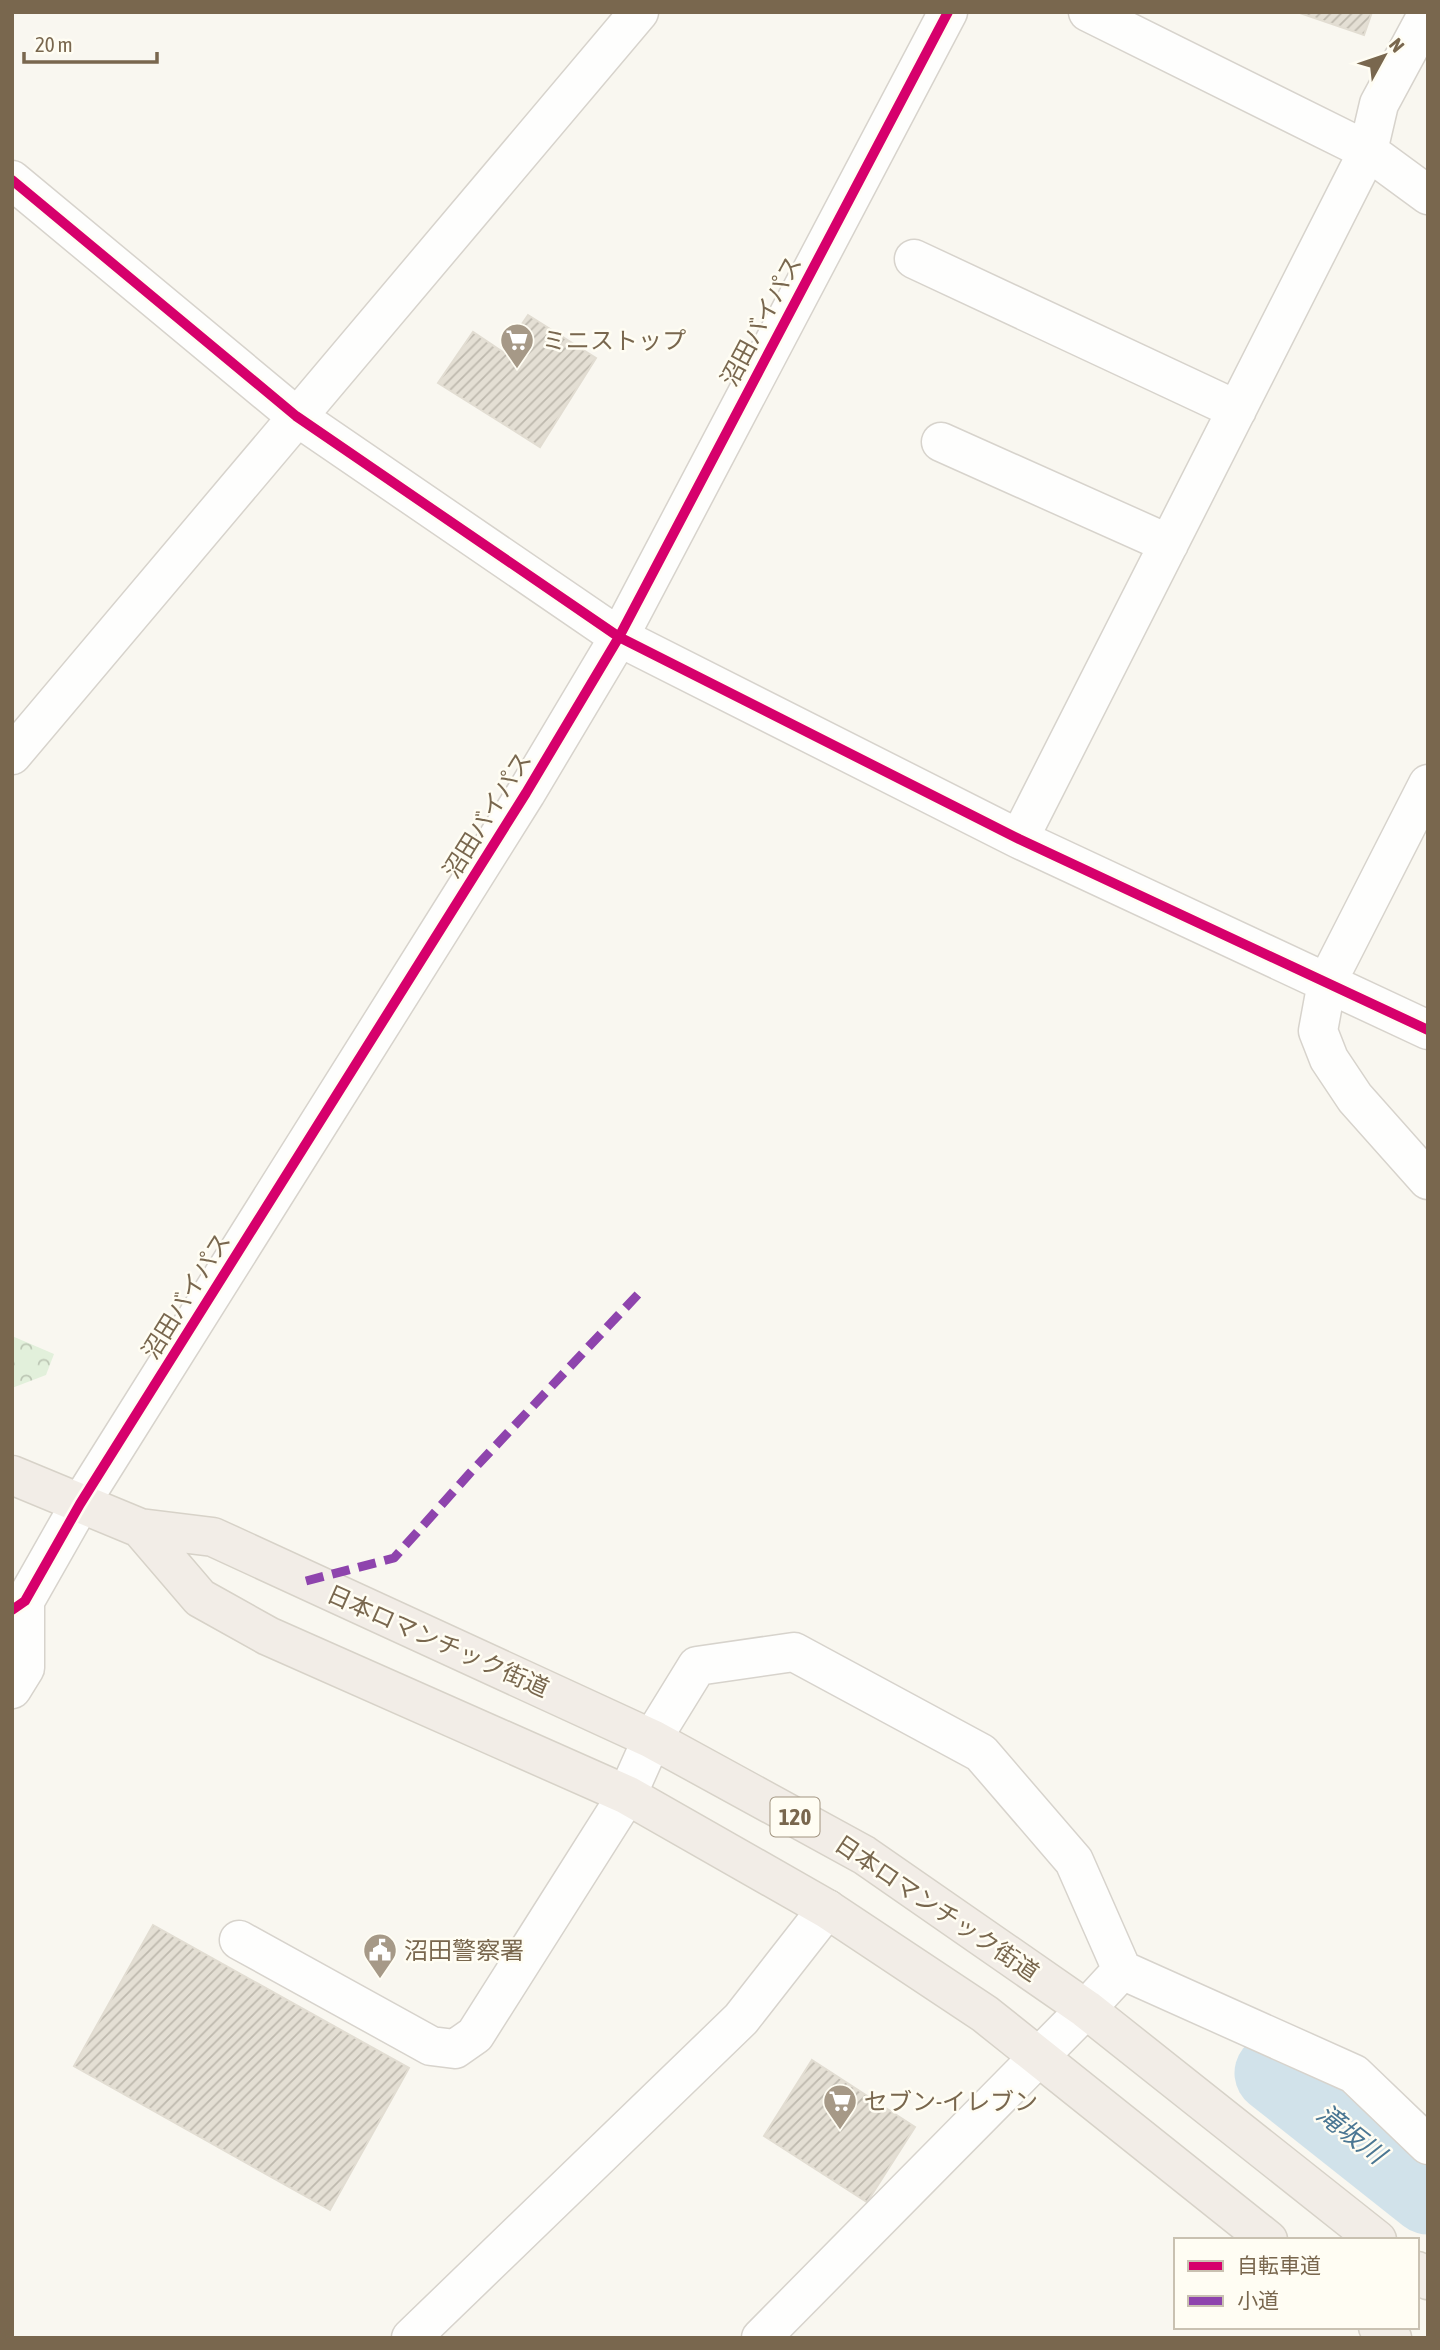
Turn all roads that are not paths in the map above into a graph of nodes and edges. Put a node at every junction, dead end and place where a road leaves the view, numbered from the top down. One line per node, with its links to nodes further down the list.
1 (639, 12): 10 (street)
2 (947, 12): 13 (street, 沼田バイパス)
3 (1088, 12): 5 (street)
4 (1428, 13): 5 (street)
5 (1368, 151): 6 (street); 9 (street)
6 (1428, 195)
7 (20, 199): 10 (street)
8 (914, 259): 9 (street)
9 (1237, 410): 12 (street)
10 (296, 416): 13 (street); 14 (street)
11 (941, 442): 12 (street)
12 (1169, 544): 16 (street)
13 (619, 637): 16 (street); 21 (street, 沼田バイパス)
14 (12, 755)
15 (1428, 784): 17 (street)
16 (1019, 839): 17 (street)
17 (1327, 982): 18 (street); 19 (street)
18 (1428, 1030)
19 (1428, 1180)
20 (12, 1475): 21 (highway, 日本ロマンチック街道 / 120)
21 (80, 1504): 22 (highway, 日本ロマンチック街道 / 120); 23 (street, 沼田バイパス)
22 (140, 1528): 25 (highway, 日本ロマンチック街道 / 120); 26 (highway, 日本ロマンチック街道 / 120)
23 (19, 1605): 24 (street, 沼田バイパス)
24 (12, 1689)
25 (652, 1739): 26 (street); 29 (street); 30 (highway, 日本ロマンチック街道 / 120)
26 (627, 1794): 27 (highway, 日本ロマンチック街道 / 120); 28 (street)
27 (827, 1909): 31 (highway, 日本ロマンチック街道 / 120); 35 (street)
28 (239, 1940)
29 (1122, 1970): 30 (street); 32 (street)
30 (1086, 2009): 31 (street); 34 (highway, 日本ロマンチック街道 / 120)
31 (1038, 2057): 33 (highway, 日本ロマンチック街道 / 120); 36 (street)
32 (1428, 2145)
33 (1265, 2238)
34 (1374, 2238)
35 (411, 2338)
36 (761, 2338)

